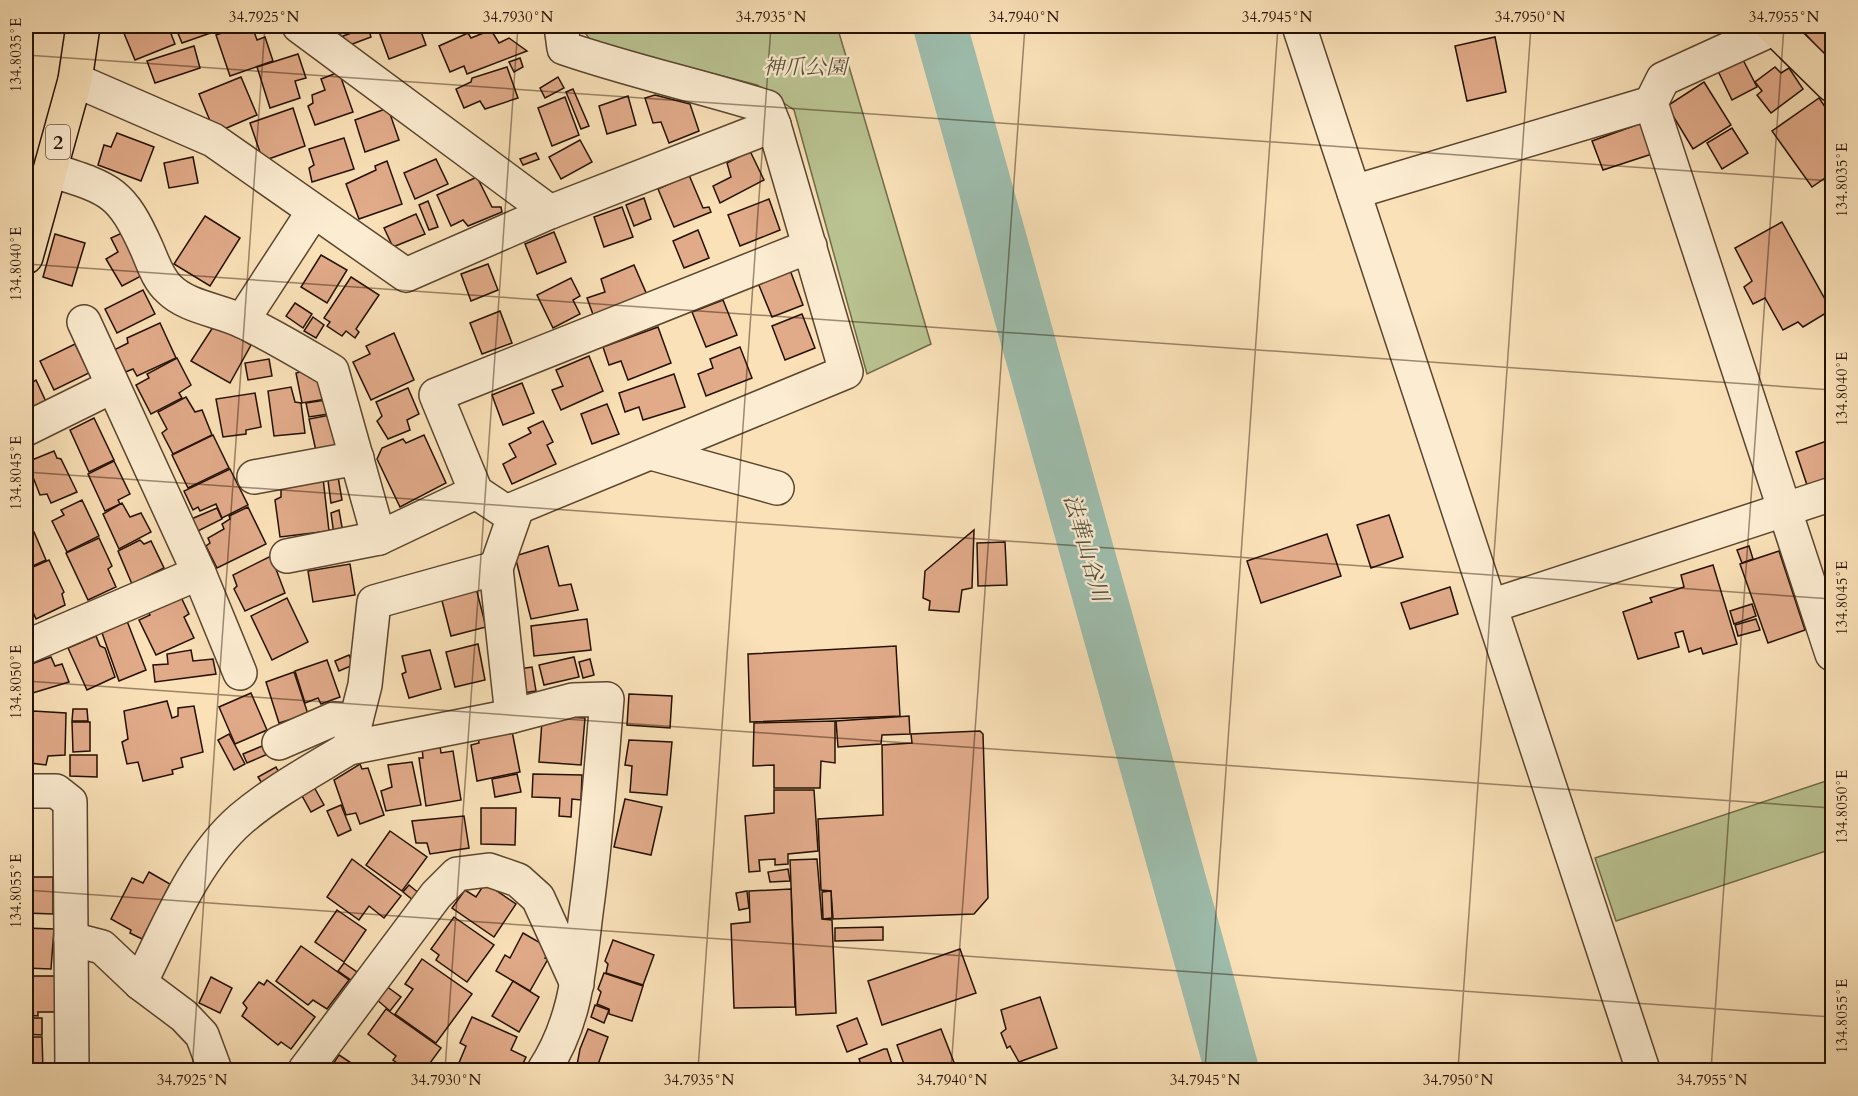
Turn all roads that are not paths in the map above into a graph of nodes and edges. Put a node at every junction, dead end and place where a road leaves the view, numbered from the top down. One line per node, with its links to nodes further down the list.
1 (83, 26): 6 (main road, 2)
2 (299, 26): 13 (street)
3 (561, 26): 9 (street)
4 (1299, 26): 11 (street)
5 (1774, 27): 7 (main road); 8 (street)
6 (75, 80): 10 (main road, 2); 12 (street)
7 (1833, 85)
8 (1651, 103): 11 (street); 27 (street)
9 (774, 124): 13 (street); 14 (street)
10 (51, 170): 15 (main road, 2); 16 (street)
11 (1354, 192): 32 (street)
12 (313, 212): 13 (street); 16 (street)
13 (550, 212)
14 (810, 246): 20 (street); 24 (street)
15 (26, 257)
16 (242, 321): 21 (street)
17 (84, 322): 18 (street)
18 (113, 386): 19 (street); 31 (street)
19 (26, 429)
20 (651, 453): 23 (street); 26 (street)
21 (357, 458): 22 (street); 28 (street)
22 (254, 477)
23 (777, 488)
24 (476, 492): 26 (street); 28 (street)
25 (1833, 494): 27 (street)
26 (517, 508): 30 (street)
27 (1785, 510): 32 (street); 34 (street)
28 (380, 538): 29 (street)
29 (286, 556)
30 (496, 568): 36 (street); 37 (street)
31 (199, 573): 33 (street); 35 (street)
32 (1491, 606): 47 (street)
33 (26, 646)
34 (1833, 654)
35 (240, 673)
36 (512, 716): 37 (street); 42 (street)
37 (353, 734): 38 (street); 41 (street)
38 (279, 743)
39 (26, 791): 40 (street)
40 (71, 939): 41 (street); 43 (street)
41 (140, 983): 44 (street)
42 (577, 984): 45 (street); 46 (street)
43 (72, 1071)
44 (215, 1071)
45 (305, 1071)
46 (544, 1071)
47 (1643, 1071)

